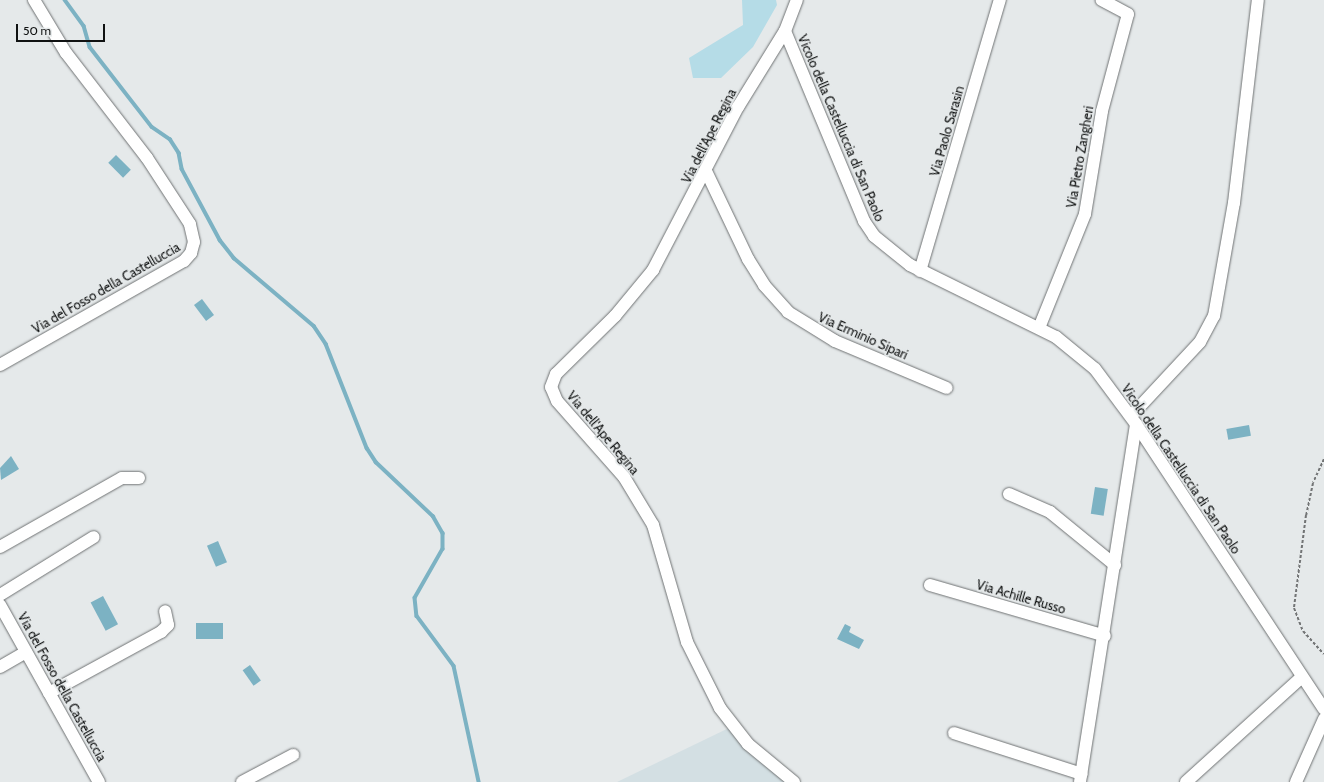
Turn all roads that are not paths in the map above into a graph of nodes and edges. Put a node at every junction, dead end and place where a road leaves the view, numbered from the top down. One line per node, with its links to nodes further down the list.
1 (34, 0): 10 (street, Via del Fosso della Castelluccia)
2 (797, 0): 6 (street, Via dell'Ape Regina)
3 (1000, 0): 8 (street, Via Paolo Sarasin)
4 (1102, 0): 9 (street, Via Pietro Zangheri)
5 (1258, 0): 12 (street)
6 (785, 31): 7 (street, Via dell'Ape Regina); 8 (street, Vicolo della Castelluccia di San Paolo)
7 (706, 171): 11 (street, Via Erminio Sipari); 34 (street, Via dell'Ape Regina)
8 (920, 271): 9 (street, Vicolo della Castelluccia di San Paolo)
9 (1039, 328): 12 (street, Vicolo della Castelluccia di San Paolo)
10 (0, 365)
11 (947, 388)
12 (1134, 420): 17 (street); 25 (street, Vicolo della Castelluccia di San Paolo)
13 (139, 478): 16 (street)
14 (1009, 494): 17 (street)
15 (94, 537): 19 (street)
16 (0, 547)
17 (1115, 565): 22 (street)
18 (930, 585): 22 (street, Via Achille Russo)
19 (0, 595)
20 (0, 605): 23 (street, Via del Fosso della Castelluccia)
21 (165, 611): 26 (street)
22 (1105, 636): 31 (street)
23 (26, 652): 24 (street); 26 (street, Via del Fosso della Castelluccia)
24 (0, 667)
25 (1302, 677): 27 (street, Vicolo della Castelluccia di San Paolo); 35 (street)
26 (49, 693): 32 (street, Via del Fosso della Castelluccia)
27 (1324, 710)
28 (1324, 719): 36 (street)
29 (954, 733): 31 (street)
30 (293, 755): 33 (street)
31 (1081, 778)
32 (99, 782)
33 (242, 782)
34 (794, 782)
35 (1186, 782)
36 (1296, 782)

